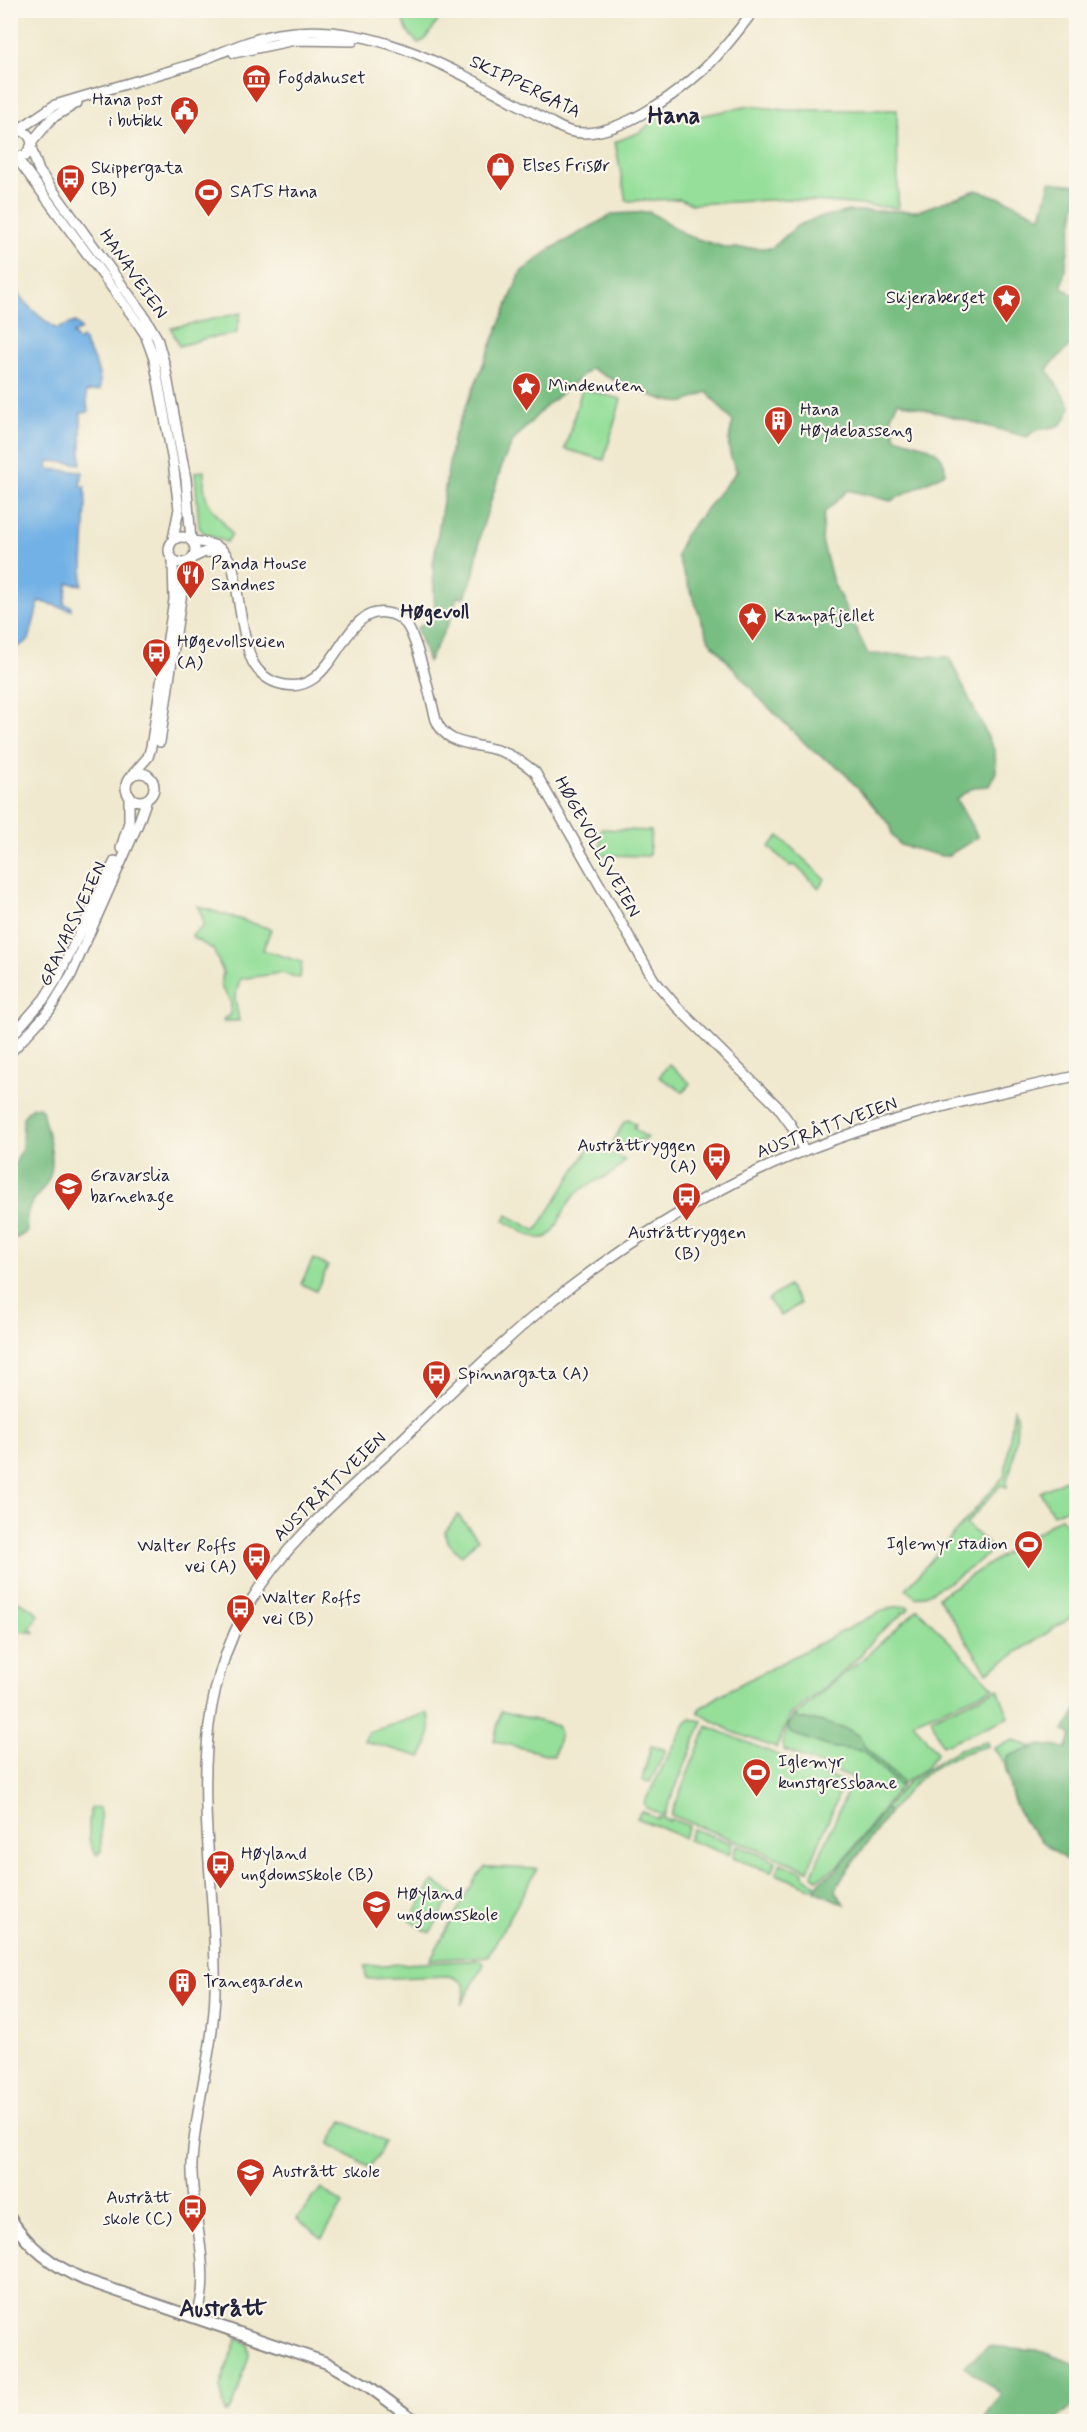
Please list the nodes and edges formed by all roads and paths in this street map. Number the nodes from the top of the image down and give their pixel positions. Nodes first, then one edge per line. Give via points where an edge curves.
1 (754, 10) edge
2 (98, 94) junction
3 (13, 132) edge
4 (32, 145) junction
5 (13, 156) edge
6 (173, 539) junction
7 (192, 540) junction
8 (224, 553) junction
9 (191, 559) junction
10 (172, 560) junction
11 (160, 742) dead end
12 (133, 774) dead end
13 (129, 795) junction
14 (147, 799) junction
15 (10, 1038) edge
16 (10, 1053) edge
17 (1077, 1076) edge
18 (804, 1151) junction
19 (10, 2218) edge
20 (196, 2318) junction
21 (417, 2421) edge

1 - 2 main road, SKIPPERGATA via 716,57 679,88 629,120 583,133 552,123 440,63 385,44 345,40 295,40 266,45
2 - 3 main road, SKIPPERGATA via 55,105
2 - 4 main road, SKIPPERGATA via 62,111 43,126
3 - 4 main road via 26,132
4 - 5 main road, SKIPPERGATA via 25,156
4 - 7 main road, HANAVEIEN via 39,171 157,338 186,479
5 - 6 main road, HANAVEIEN via 148,342 178,497
6 - 7 main road via 181,536
6 - 10 main road via 168,550
7 - 8 main road via 218,545
7 - 9 main road via 195,551
8 - 9 main road via 205,552
8 - 18 main road, HØGEVOLLSVEIEN via 233,568 251,657 262,674 273,681 291,685 309,682 368,615 388,613 403,621 442,731 453,740 506,754 534,772 654,981 778,1107
9 - 10 main road via 184,563
9 - 11 main road via 183,585
10 - 12 main road via 174,600 151,747 148,757
13 - 14 main road via 139,801
13 - 14 main road via 129,778 141,772 154,782
13 - 15 main road, GRAVARSVEIEN via 129,822 116,859 58,977
14 - 16 main road, GRAVARSVEIEN via 71,975 49,1011
17 - 18 main road, AUSTRÅTTVEIEN via 935,1108
18 - 20 main road, AUSTRÅTTVEIEN via 741,1179 677,1215 537,1314 300,1537 277,1562 248,1605 217,1683 206,1752 215,1990 213,2031 192,2166 203,2293
19 - 20 main road via 42,2257 61,2269
20 - 21 main road via 327,2363

